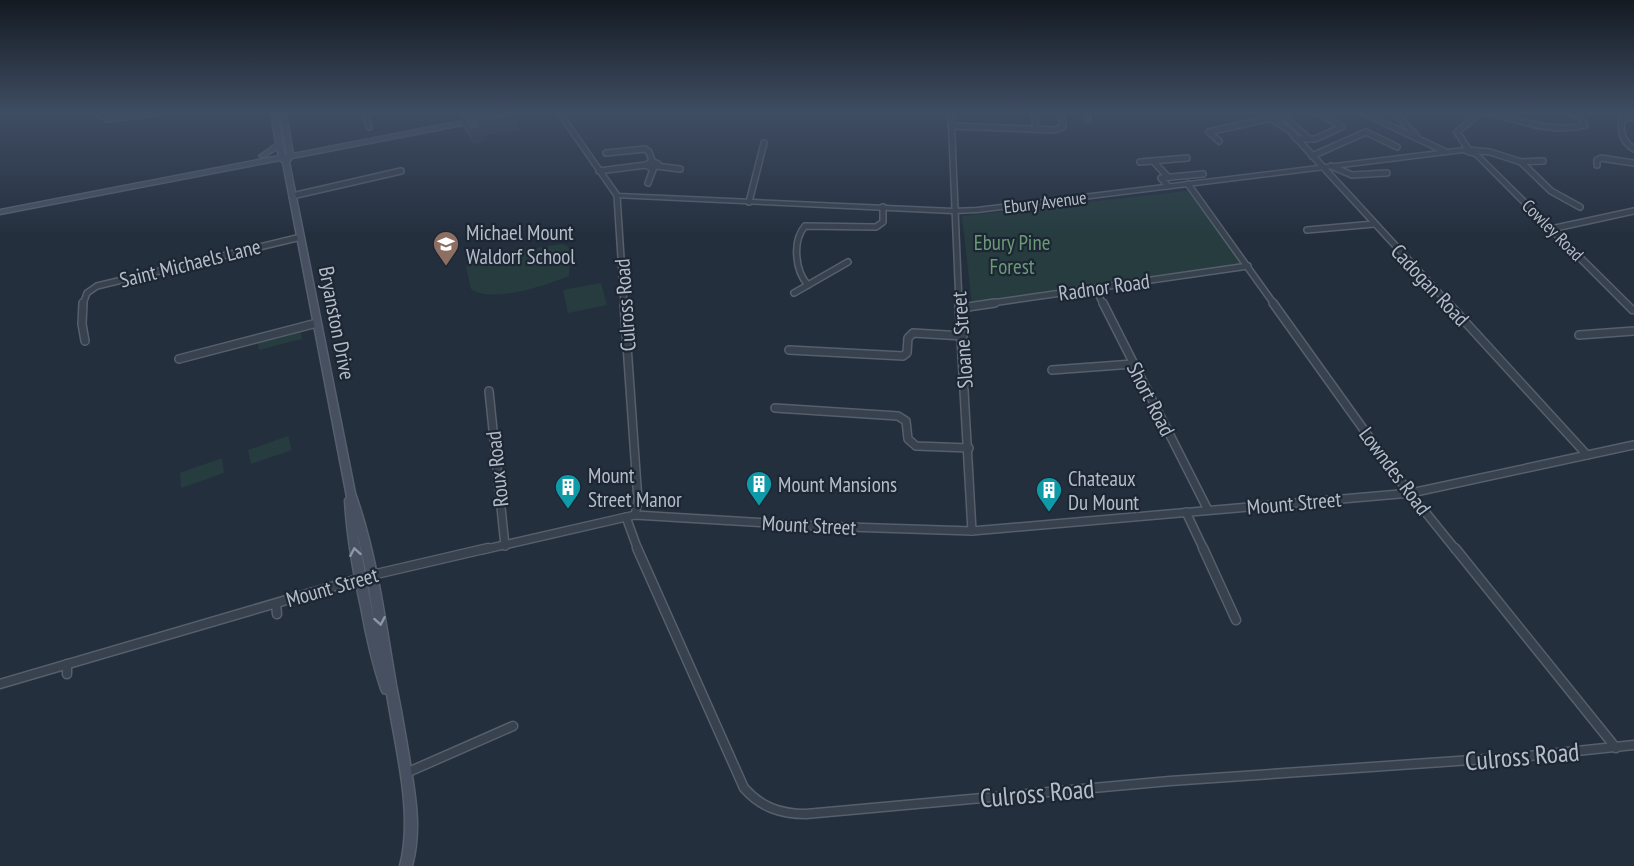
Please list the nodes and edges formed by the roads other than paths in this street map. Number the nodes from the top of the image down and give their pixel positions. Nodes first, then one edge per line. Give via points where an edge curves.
1 (266, 153) edge
2 (284, 153) edge
3 (286, 153) edge
4 (305, 153) edge
5 (307, 153) edge
6 (308, 153) edge
7 (587, 153) edge
8 (650, 153) edge
9 (761, 153) edge
10 (952, 153) edge
11 (1310, 153) edge
12 (1318, 153) edge
13 (1425, 153) edge
14 (1474, 153) edge
15 (1495, 153) edge
16 (262, 156) junction
17 (1312, 156) junction
18 (286, 158) junction
19 (1187, 158) dead end
20 (1543, 161) dead end
21 (1140, 162) dead end
22 (1154, 162) junction
23 (1521, 162) junction
24 (654, 165) junction
25 (1331, 165) junction
26 (1597, 165) dead end
27 (1632, 165) edge
28 (1322, 167) junction
29 (680, 169) dead end
30 (401, 171) dead end
31 (599, 171) junction
32 (1387, 172) dead end
33 (1203, 174) dead end
34 (1168, 177) junction
35 (648, 183) dead end
36 (1188, 183) junction
37 (1168, 186) junction
38 (292, 196) junction
39 (617, 196) junction
40 (749, 202) junction
41 (0, 206) edge
42 (883, 207) junction
43 (1580, 207) dead end
44 (953, 211) junction
45 (1634, 211) edge
46 (0, 212) edge
47 (1374, 224) junction
48 (1551, 228) junction
49 (1306, 230) dead end
50 (300, 237) junction
51 (848, 262) dead end
52 (1248, 266) junction
53 (808, 285) junction
54 (1095, 288) junction
55 (794, 293) dead end
56 (961, 308) junction
57 (1634, 311) edge
58 (317, 323) junction
59 (1634, 331) edge
60 (1579, 335) dead end
61 (963, 336) junction
62 (85, 341) dead end
63 (789, 350) dead end
64 (179, 359) dead end
65 (1133, 364) junction
66 (1052, 370) dead end
67 (489, 391) dead end
68 (775, 408) dead end
69 (1634, 445) edge
70 (969, 448) junction
71 (1587, 455) junction
72 (350, 493) junction
73 (1410, 493) junction
74 (1208, 510) junction
75 (1186, 512) junction
76 (631, 516) junction
77 (972, 531) junction
78 (505, 546) junction
79 (372, 575) junction
80 (360, 579) junction
81 (276, 604) junction
82 (277, 614) dead end
83 (1236, 620) dead end
84 (0, 684) edge
85 (391, 697) junction
86 (513, 726) dead end
87 (1634, 745) edge
88 (1616, 748) junction
89 (406, 773) junction
90 (406, 866) edge

1 - 16 main road
2 - 18 main road, Bryanston Drive
3 - 18 main road, Bryanston Drive
4 - 18 main road
5 - 18 main road
6 - 18 main road
7 - 31 street
8 - 24 street
9 - 40 street
10 - 44 street, Sloane Street
11 - 17 street, Cadogan Road
12 - 17 street
13 - 25 street, Ebury Avenue
14 - 48 street, Cowley Road
15 - 23 street
16 - 18 main road
16 - 41 main road
17 - 28 street, Cadogan Road
18 - 38 main road, Bryanston Drive
18 - 46 main road
19 - 22 street
20 - 23 street
21 - 22 street
22 - 34 street
23 - 43 street via 1551,191
24 - 29 street
24 - 31 street
24 - 35 street
25 - 28 street, Ebury Avenue
25 - 32 street via 1352,175
26 - 27 street via 1601,158
28 - 36 street, Ebury Avenue
28 - 47 street, Cadogan Road
30 - 38 street
31 - 39 street
33 - 34 street
34 - 37 street via 1161,179
36 - 37 street, Ebury Avenue
36 - 52 street, Lowndes Road
37 - 44 street, Ebury Avenue
38 - 50 main road, Bryanston Drive
39 - 40 street, Ebury Avenue
39 - 76 street, Culross Road via 638,501
40 - 42 street, Ebury Avenue
42 - 44 street, Ebury Avenue
42 - 53 street via 883,222 874,227 803,228 796,264
44 - 56 street, Sloane Street
45 - 48 street
47 - 49 street
47 - 71 street, Cadogan Road
48 - 57 street, Cowley Road
50 - 58 main road, Bryanston Drive
50 - 62 street, Saint Michaels Lane via 91,289 85,297
51 - 53 street
52 - 54 street, Radnor Road
52 - 73 street, Lowndes Road
53 - 55 street
54 - 56 street, Radnor Road
54 - 65 street, Short Road
56 - 61 street, Sloane Street
58 - 64 street
58 - 72 main road, Bryanston Drive
59 - 60 street
61 - 63 street via 913,333 903,356
61 - 70 street, Sloane Street
65 - 66 street
65 - 74 street, Short Road
67 - 78 street, Roux Road
68 - 70 street via 898,416 906,421 908,439 916,446
69 - 71 street, Mount Street
70 - 77 street, Sloane Street
71 - 73 street, Mount Street
72 - 79 main road, Bryanston Drive
80 -> 72 main road, Bryanston Drive
73 - 74 street, Mount Street
73 - 88 street, Lowndes Road
74 - 75 street, Mount Street
75 - 77 street, Mount Street
75 - 83 street
76 - 77 street, Mount Street
76 - 78 street, Mount Street
76 - 88 street, Culross Road via 631,535 744,788 763,806 780,813 806,814 1170,781
78 - 79 street, Mount Street
79 - 80 street, Mount Street
79 -> 85 main road, Bryanston Drive
80 - 81 street, Mount Street
80 - 85 main road, Bryanston Drive via 380,671
81 - 82 street
81 - 84 street, Mount Street via 67,669
85 - 89 main road, Bryanston Drive
86 - 89 street
87 - 88 street, Culross Road
89 - 90 main road, Bryanston Drive via 413,828

